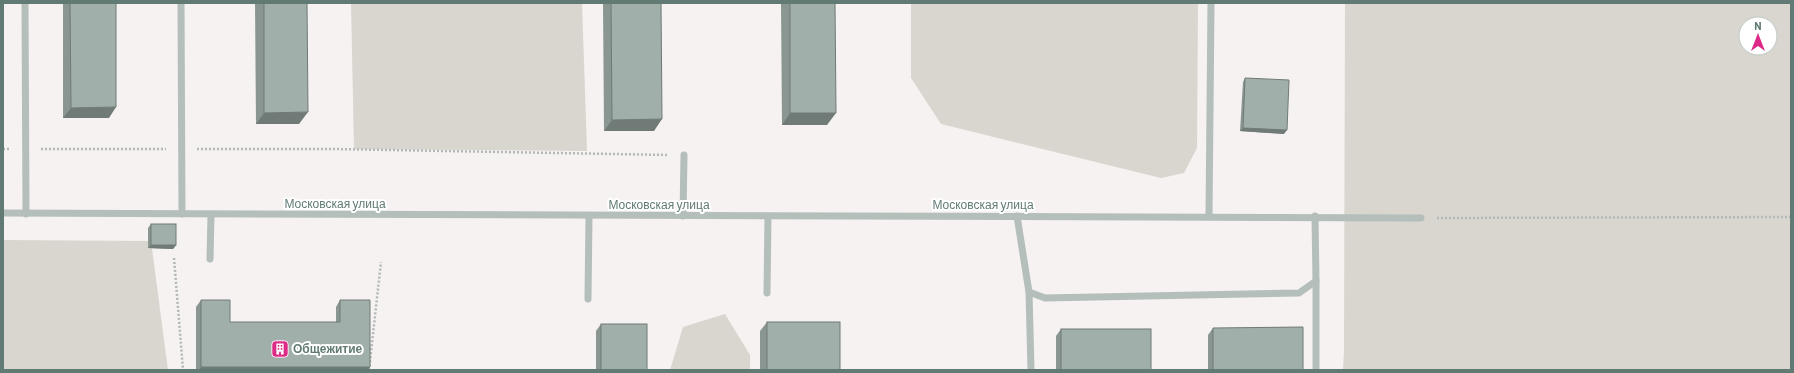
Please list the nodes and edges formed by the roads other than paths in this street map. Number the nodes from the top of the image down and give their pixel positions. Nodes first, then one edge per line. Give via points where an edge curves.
1 (25, 3) edge
2 (181, 3) edge
3 (1211, 3) edge
4 (684, 155) road end
5 (3, 213) edge
6 (26, 214) junction
7 (182, 214) junction
8 (211, 215) junction
9 (589, 216) junction
10 (683, 216) junction
11 (768, 216) junction
12 (1017, 216) junction
13 (1209, 216) junction
14 (1315, 216) junction
15 (1421, 218) road end
16 (210, 259) dead end
17 (1316, 281) junction
18 (1029, 292) junction
19 (767, 293) dead end
20 (588, 299) dead end
21 (1031, 370) edge
22 (1316, 370) edge

1 - 6 street
2 - 7 street
3 - 13 street
4 - 10 street
5 - 6 street, Московская улица
6 - 7 street, Московская улица
7 - 8 street, Московская улица
8 - 9 street, Московская улица
8 - 16 street
9 - 10 street, Московская улица
9 - 20 street
10 - 11 street, Московская улица
11 - 12 street, Московская улица
11 - 19 street
12 - 13 street, Московская улица
12 - 18 street
13 - 14 street, Московская улица
14 - 15 street, Московская улица
14 - 17 street
17 - 18 street via 1299,293 1045,298
17 - 22 street
18 - 21 street

